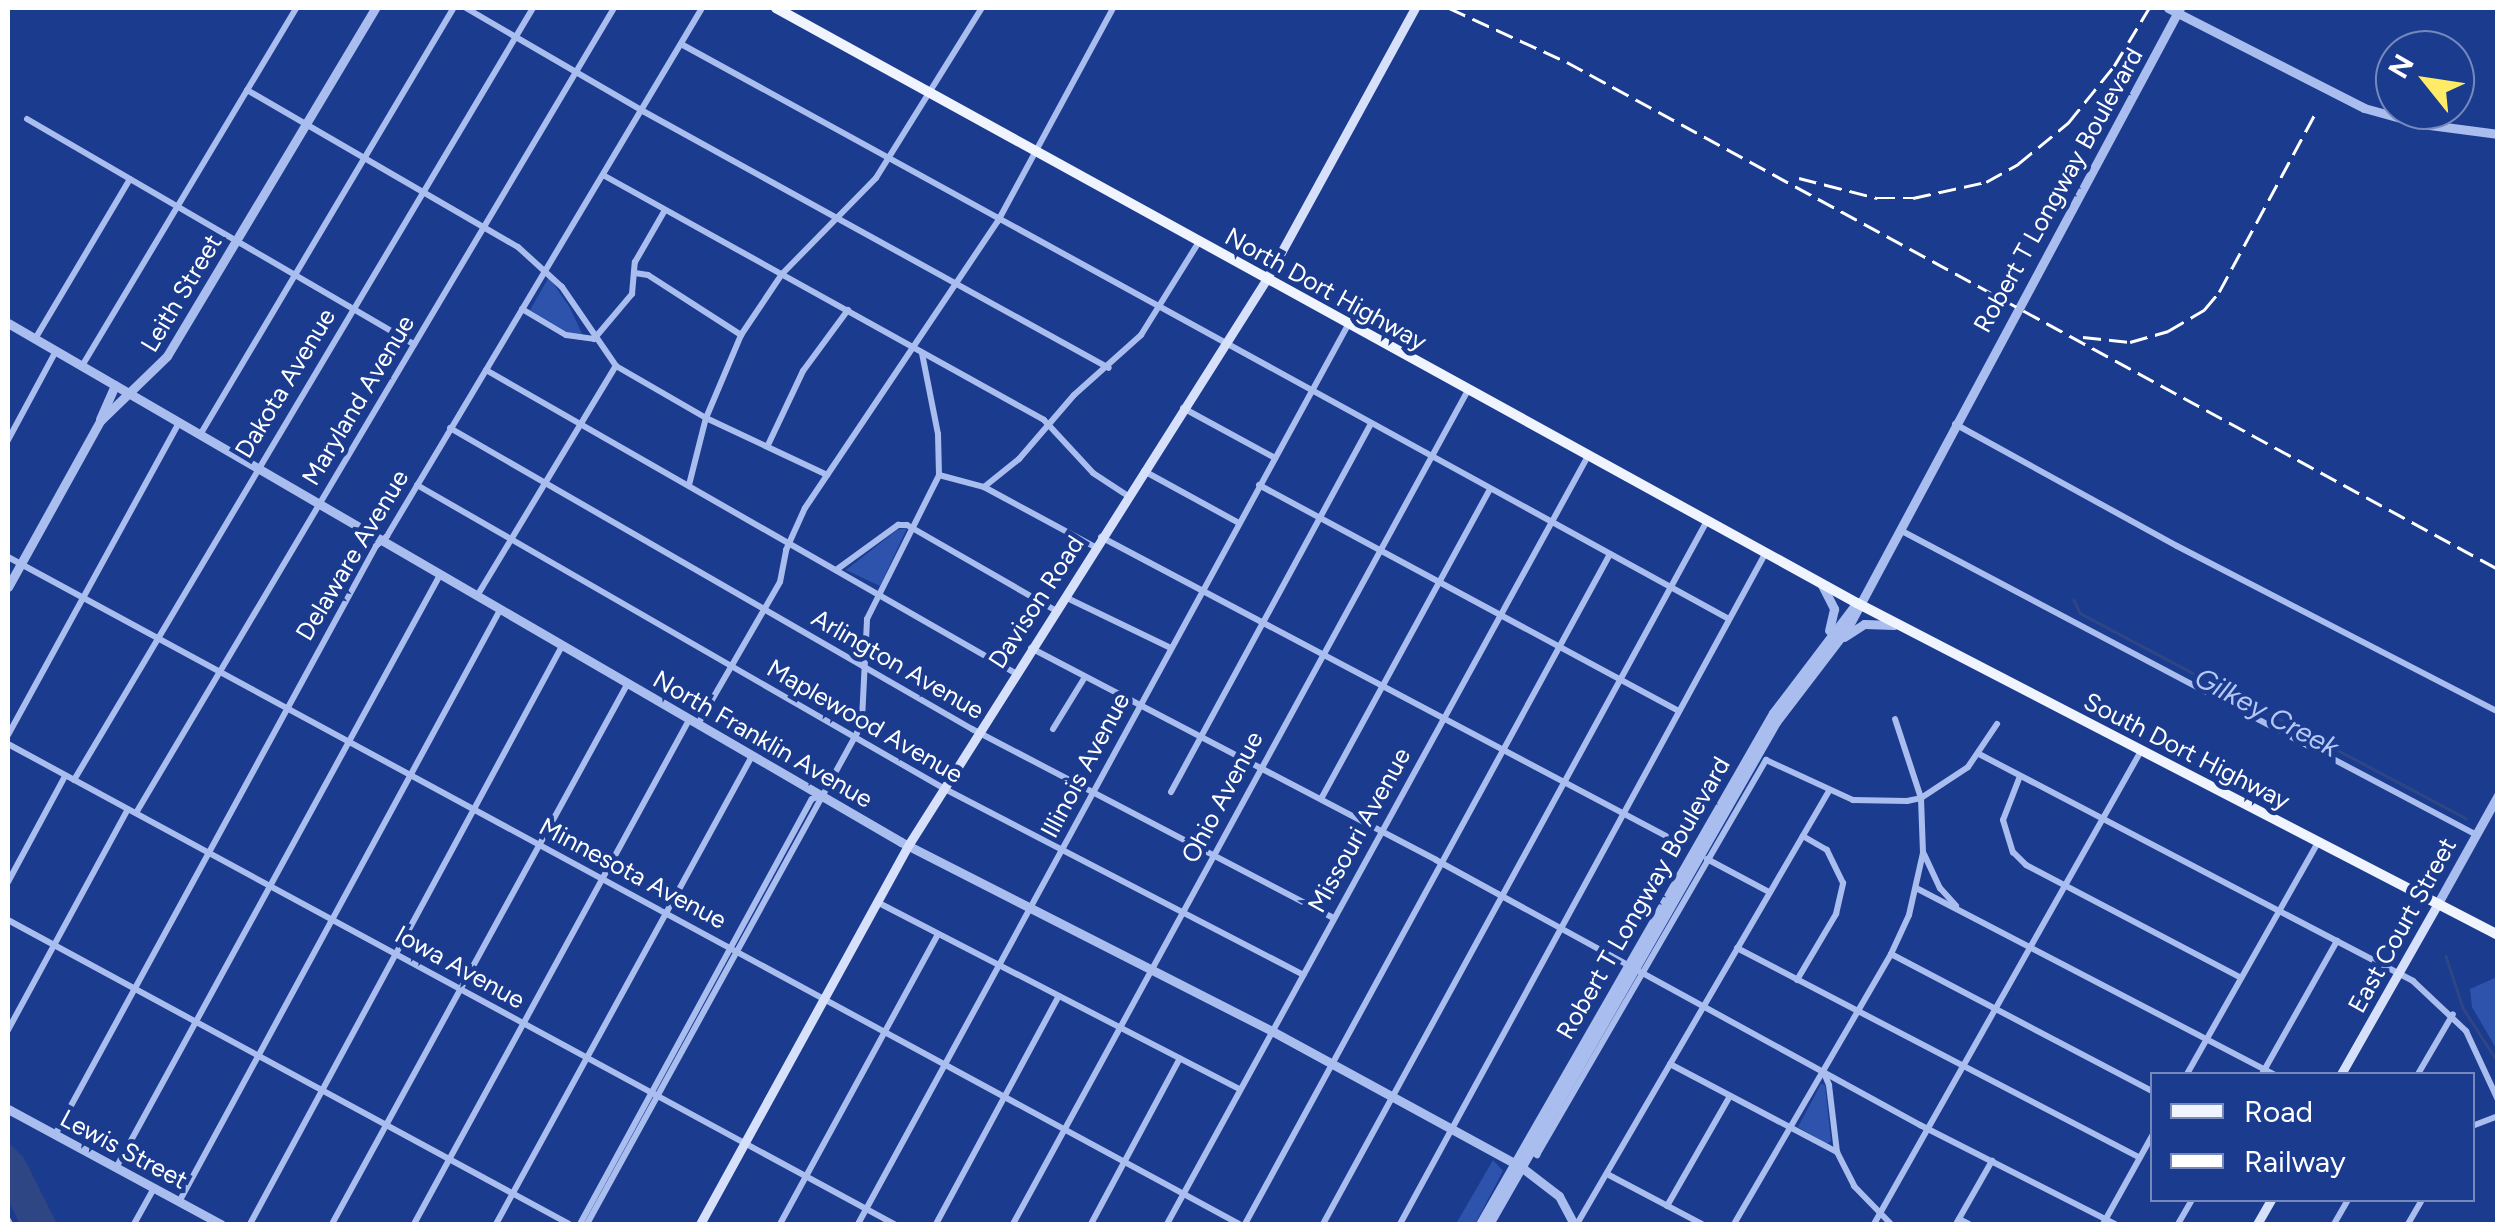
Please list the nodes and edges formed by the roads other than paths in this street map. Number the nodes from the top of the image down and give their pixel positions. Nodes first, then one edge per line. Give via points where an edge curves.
1 (296, 8) edge
2 (375, 8) edge
3 (454, 8) edge
4 (466, 8) edge
5 (532, 8) edge
6 (614, 8) edge
7 (702, 8) edge
8 (776, 8) edge
9 (982, 8) edge
10 (1114, 8) edge
11 (1415, 8) edge
12 (2175, 9) edge
13 (516, 37) junction
14 (681, 44) junction
15 (576, 72) junction
16 (247, 90) junction
17 (932, 95) junction
18 (641, 110) junction
19 (26, 118) dead end
20 (306, 124) junction
21 (2498, 134) edge
22 (1035, 150) junction
23 (364, 158) junction
24 (889, 160) junction
25 (602, 174) junction
26 (130, 180) junction
27 (423, 192) junction
28 (177, 207) junction
29 (665, 210) junction
30 (837, 219) junction
31 (998, 221) junction
32 (484, 228) junction
33 (236, 241) junction
34 (1199, 242) junction
35 (546, 268) junction
36 (634, 273) junction
37 (782, 274) junction
38 (294, 275) junction
39 (1266, 280) junction
40 (958, 284) junction
41 (1156, 308) junction
42 (353, 309) junction
43 (522, 310) junction
44 (848, 310) junction
45 (8, 323) edge
46 (1348, 326) junction
47 (741, 335) junction
48 (594, 338) junction
49 (34, 339) junction
50 (414, 344) junction
51 (912, 346) junction
52 (1224, 346) junction
53 (56, 351) junction
54 (922, 353) junction
55 (82, 366) junction
56 (616, 366) junction
57 (1109, 368) junction
58 (486, 370) junction
59 (114, 385) junction
60 (1468, 390) junction
61 (1310, 393) junction
62 (130, 394) junction
63 (1183, 408) junction
64 (706, 418) junction
65 (100, 421) junction
66 (179, 423) junction
67 (1048, 424) junction
68 (1954, 424) junction
69 (1370, 425) junction
70 (580, 426) junction
71 (450, 428) junction
72 (200, 435) junction
73 (8, 440) edge
74 (768, 445) junction
75 (1588, 456) junction
76 (1430, 457) junction
77 (1275, 458) junction
78 (257, 468) junction
79 (1143, 471) junction
80 (828, 475) junction
81 (939, 475) junction
82 (545, 484) junction
83 (417, 485) junction
84 (689, 485) junction
85 (1259, 486) junction
86 (984, 487) junction
87 (1490, 490) junction
88 (1128, 496) junction
89 (320, 504) junction
90 (1320, 518) junction
91 (1707, 521) junction
92 (1550, 522) junction
93 (1239, 523) junction
94 (913, 528) junction
95 (1898, 530) junction
96 (382, 540) junction
97 (510, 540) junction
98 (1098, 542) junction
99 (789, 543) junction
100 (1379, 550) junction
101 (1766, 551) junction
102 (1610, 554) junction
103 (8, 557) edge
104 (20, 564) junction
105 (836, 570) junction
106 (440, 575) junction
107 (1816, 580) junction
108 (1439, 583) junction
109 (8, 587) edge
110 (1670, 587) junction
111 (1203, 590) junction
112 (878, 594) junction
113 (476, 596) junction
114 (1064, 596) junction
115 (82, 598) junction
116 (1857, 603) junction
117 (500, 610) junction
118 (1055, 610) junction
119 (764, 611) junction
120 (1499, 615) junction
121 (1729, 619) junction
122 (1263, 622) junction
123 (1900, 626) junction
124 (157, 638) junction
125 (1838, 642) junction
126 (562, 646) junction
127 (1031, 648) junction
128 (1172, 648) junction
129 (1559, 648) junction
130 (1818, 652) junction
131 (1323, 653) junction
132 (731, 667) junction
133 (864, 668) junction
134 (220, 671) junction
135 (1015, 673) junction
136 (1085, 677) junction
137 (1619, 680) junction
138 (628, 683) junction
139 (1384, 684) junction
140 (1140, 705) junction
141 (287, 708) junction
142 (1679, 712) junction
143 (2498, 712) edge
144 (1444, 716) junction
145 (1895, 719) dead end
146 (694, 722) junction
147 (1997, 724) dead end
148 (1770, 727) junction
149 (1053, 730) dead end
150 (978, 732) junction
151 (8, 735) edge
152 (1201, 736) junction
153 (854, 738) junction
154 (348, 741) junction
155 (8, 744) edge
156 (1504, 748) junction
157 (2142, 750) junction
158 (1979, 754) junction
159 (752, 756) junction
160 (1261, 768) junction
161 (410, 775) junction
162 (2020, 776) junction
163 (69, 778) junction
164 (1564, 781) junction
165 (942, 788) junction
166 (1092, 792) junction
167 (1171, 792) dead end
168 (1828, 792) junction
169 (2498, 795) edge
170 (822, 796) junction
171 (1921, 798) junction
172 (1321, 799) junction
173 (474, 809) junction
174 (132, 811) junction
175 (1624, 813) junction
176 (2102, 819) junction
177 (1381, 831) junction
178 (2475, 834) junction
179 (1666, 836) dead end
180 (1803, 836) junction
181 (2318, 842) junction
182 (538, 844) junction
183 (909, 844) junction
184 (1062, 849) junction
185 (206, 852) junction
186 (1923, 853) junction
187 (1214, 854) junction
188 (1707, 858) junction
189 (1442, 863) junction
190 (602, 878) junction
191 (8, 882) edge
192 (268, 886) junction
193 (2064, 886) junction
194 (1916, 888) junction
195 (1769, 892) junction
196 (1502, 896) junction
197 (877, 902) junction
198 (2438, 903) junction
199 (1030, 906) junction
200 (1960, 910) junction
201 (2279, 911) junction
202 (1183, 912) junction
203 (666, 914) junction
204 (1334, 918) junction
205 (8, 920) edge
206 (331, 920) junction
207 (1562, 928) junction
208 (938, 934) junction
209 (2498, 935) edge
210 (2338, 941) junction
211 (54, 945) junction
212 (730, 948) junction
213 (1737, 948) junction
214 (2030, 948) junction
215 (739, 952) junction
216 (395, 954) junction
217 (1892, 954) junction
218 (998, 965) junction
219 (1635, 968) junction
220 (1152, 969) junction
221 (2398, 973) junction
222 (1303, 975) junction
223 (2241, 978) junction
224 (1797, 980) junction
225 (133, 988) junction
226 (458, 988) junction
227 (1059, 996) junction
228 (824, 999) junction
229 (1704, 1006) junction
230 (1995, 1009) junction
231 (1858, 1012) junction
232 (2453, 1014) junction
233 (194, 1022) junction
234 (522, 1023) junction
235 (1120, 1027) junction
236 (8, 1030) edge
237 (884, 1032) junction
238 (1272, 1032) junction
239 (2207, 1039) junction
240 (256, 1055) junction
241 (587, 1058) junction
242 (1180, 1058) junction
243 (944, 1064) junction
244 (1332, 1064) junction
245 (1670, 1064) junction
246 (1963, 1066) junction
247 (1823, 1072) junction
248 (2188, 1072) edge
249 (2264, 1072) edge
250 (2343, 1072) edge
251 (2419, 1072) edge
252 (2150, 1089) edge
253 (320, 1090) junction
254 (1240, 1090) junction
255 (651, 1093) junction
256 (1730, 1096) junction
257 (659, 1097) junction
258 (1393, 1097) junction
259 (1004, 1098) junction
260 (2498, 1100) edge
261 (8, 1109) edge
262 (384, 1124) junction
263 (1790, 1128) junction
264 (1928, 1128) junction
265 (1451, 1129) junction
266 (1064, 1130) junction
267 (55, 1135) junction
268 (2150, 1140) edge
269 (744, 1144) junction
270 (1836, 1152) junction
271 (2140, 1158) junction
272 (448, 1160) junction
273 (1992, 1161) junction
274 (1124, 1162) junction
275 (618, 1164) junction
276 (1516, 1165) junction
277 (116, 1168) junction
278 (1607, 1174) junction
279 (806, 1177) junction
280 (154, 1188) junction
281 (512, 1194) junction
282 (1184, 1194) junction
283 (178, 1202) junction
284 (2191, 1202) edge
285 (2270, 1202) edge
286 (2347, 1202) edge
287 (2421, 1202) edge
288 (1667, 1206) junction
289 (866, 1210) junction
290 (1880, 1214) junction
291 (1958, 1222) edge
292 (2104, 1222) edge
293 (134, 1224) edge
294 (222, 1224) edge
295 (250, 1224) edge
296 (332, 1224) edge
297 (414, 1224) edge
298 (496, 1224) edge
299 (570, 1224) edge
300 (583, 1224) edge
301 (700, 1224) edge
302 (780, 1224) edge
303 (858, 1224) edge
304 (894, 1224) edge
305 (936, 1224) edge
306 (1013, 1224) edge
307 (1091, 1224) edge
308 (1167, 1224) edge
309 (1242, 1224) edge
310 (1323, 1224) edge
311 (1400, 1224) edge
312 (1480, 1224) edge
313 (1489, 1224) edge
314 (1575, 1224) edge
315 (1702, 1224) edge
316 (1734, 1224) edge
317 (1874, 1224) edge
318 (1891, 1224) edge
319 (1970, 1224) edge
320 (2115, 1224) edge
321 (2178, 1224) edge
322 (2257, 1224) edge
323 (2334, 1224) edge
324 (2408, 1224) edge

1 - 16 street
2 - 20 street, Leith Street
3 - 23 street
4 - 13 street
5 - 13 street, Dakota Avenue
6 - 15 street, Maryland Avenue
7 - 14 street, Delaware Avenue
8 - 17 main road, North Dort Highway
9 - 17 street
10 - 22 street
11 - 39 main road, Davison Road
12 - 21 street via 2364,108
12 - 68 street, Robert T Longway Boulevard
13 - 15 street
13 - 27 street, Dakota Avenue
14 - 18 street, Delaware Avenue
14 - 24 street
15 - 18 street
15 - 32 street, Maryland Avenue
16 - 20 street
16 - 28 street
17 - 22 main road, North Dort Highway
17 - 24 street
18 - 25 street, Delaware Avenue
18 - 30 street
19 - 26 street
20 - 23 street
20 - 33 street, Leith Street
22 - 31 street
22 - 34 main road, North Dort Highway
23 - 27 street
23 - 38 street
24 - 30 street
24 - 31 street
25 - 29 street
25 - 35 street, Delaware Avenue
26 - 28 street
26 - 49 street
27 - 32 street
27 - 42 street, Dakota Avenue
28 - 33 street
28 - 55 street
29 - 36 street
29 - 37 street
30 - 37 street
30 - 40 street
31 - 40 street
31 - 41 street
32 - 35 street
32 - 50 street, Maryland Avenue
33 - 38 street
33 - 62 street, Leith Street via 168,356
34 - 39 main road, North Dort Highway
34 - 41 street
35 - 43 street, Delaware Avenue
35 - 48 street
36 - 47 street via 648,275
36 - 48 street via 632,294
37 - 44 street
37 - 47 street
38 - 42 street
38 - 72 street
39 - 46 main road, North Dort Highway
39 - 52 main road, Davison Road
40 - 51 street
40 - 57 street
41 - 52 street
41 - 57 street
42 - 50 street
42 - 78 street, Dakota Avenue
43 - 48 street via 566,335
43 - 58 street, Delaware Avenue
44 - 51 street
44 - 74 street via 803,371
45 - 49 street, North Franklin Avenue
46 - 60 main road, North Dort Highway
46 - 61 street, Illinois Avenue
47 - 64 street
48 - 56 street
49 - 53 street, North Franklin Avenue
50 - 89 street, Maryland Avenue
51 - 54 street
51 - 80 street
52 - 61 street
52 - 63 main road, Davison Road
53 - 55 street, North Franklin Avenue
53 - 73 street
54 - 67 street
54 - 81 street
55 - 59 street, North Franklin Avenue
56 - 64 street
56 - 70 street
57 - 67 street
58 - 70 street
58 - 71 street, Delaware Avenue
59 - 62 street, North Franklin Avenue
59 - 65 street
60 - 75 main road, North Dort Highway
60 - 76 street, Ohio Avenue
61 - 69 street
61 - 77 street, Illinois Avenue
62 - 65 street, Leith Street
62 - 66 street, North Franklin Avenue
63 - 77 street
63 - 79 main road, Davison Road
64 - 74 street
64 - 84 street
65 - 104 street, Leith Street
66 - 72 street, North Franklin Avenue
66 - 115 street
67 - 86 street
67 - 88 street via 1094,473
68 - 95 street, Robert T Longway Boulevard
68 - 143 street
69 - 76 street
69 - 90 street
70 - 82 street
70 - 84 street
71 - 82 street, Arlington Avenue
71 - 83 street, Delaware Avenue
72 - 78 street, North Franklin Avenue
74 - 80 street
75 - 91 main road, North Dort Highway
75 - 92 street, Missouri Avenue
76 - 87 street
76 - 100 street, Ohio Avenue
77 - 85 street, Illinois Avenue
78 - 89 street, North Franklin Avenue
78 - 124 street, Dakota Avenue
79 - 88 main road, Davison Road
79 - 93 street
80 - 99 street
81 - 86 street
81 - 94 street
82 - 97 street
82 - 119 street, Arlington Avenue
83 - 96 street, Delaware Avenue
83 - 97 street, Maplewood Avenue
84 - 99 street
85 - 90 street
85 - 93 street, Illinois Avenue
86 - 98 street
87 - 92 street
87 - 108 street
88 - 98 main road, Davison Road
89 - 96 street, North Franklin Avenue
89 - 134 street, Maryland Avenue
90 - 100 street
90 - 122 street
91 - 101 main road, North Dort Highway
91 - 110 street
92 - 102 street
92 - 120 street, Missouri Avenue
93 - 111 street, Illinois Avenue
94 - 105 street via 898,525
94 - 112 street
94 - 118 street
95 - 116 street, Robert T Longway Boulevard
95 - 178 street
96 - 106 street, North Franklin Avenue
96 - 141 street, Delaware Avenue
97 - 113 street
97 - 132 street, Maplewood Avenue
98 - 111 street
98 - 114 main road, Davison Road
99 - 105 street
99 - 119 street via 780,582
100 - 108 street
100 - 131 street, Ohio Avenue
101 - 107 main road, North Dort Highway
101 - 121 street
102 - 110 street
102 - 129 street
103 - 104 street, Minnesota Avenue
104 - 109 street, Leith Street
104 - 115 street, Minnesota Avenue
105 - 112 street
106 - 113 street, North Franklin Avenue
106 - 154 street
107 - 116 main road, North Dort Highway
107 - 130 street via 1834,614
108 - 120 street
108 - 139 street
110 - 121 street
110 - 137 street
111 - 122 street
111 - 128 street, Illinois Avenue
112 - 133 street via 865,626
112 - 135 street
113 - 117 street, North Franklin Avenue
114 - 118 main road, Davison Road
114 - 128 street
115 - 124 street, Minnesota Avenue
115 - 151 street
116 - 123 main road, South Dort Highway
116 - 125 street, Robert T Longway Boulevard
116 - 130 street, Robert T Longway Boulevard
117 - 126 street, North Franklin Avenue
117 - 161 street
118 - 127 main road, Davison Road
119 - 132 street
119 - 133 street, Arlington Avenue
120 - 129 street
120 - 144 street, Missouri Avenue
121 - 142 street
122 - 131 street
122 - 152 street
123 - 125 street via 1864,624
123 - 157 main road, South Dort Highway
124 - 134 street, Minnesota Avenue
124 - 163 street, Dakota Avenue
125 - 148 street, Robert T Longway Boulevard
126 - 138 street, North Franklin Avenue
126 - 173 street
127 - 135 main road, Davison Road
127 - 136 street
128 - 140 street, Illinois Avenue
129 - 137 street
129 - 156 street
130 - 148 street, Robert T Longway Boulevard via 1789,687
131 - 139 street
131 - 160 street, Ohio Avenue
132 - 146 street
132 - 153 street, Maplewood Avenue
133 - 150 street, Arlington Avenue
133 - 153 street via 862,719
134 - 141 street, Minnesota Avenue
134 - 174 street, Maryland Avenue
135 - 150 main road, Davison Road
136 - 140 street
136 - 149 street
137 - 142 street
137 - 164 street
138 - 146 street, North Franklin Avenue
138 - 182 street
139 - 144 street
139 - 172 street
140 - 152 street
140 - 166 street, Illinois Avenue
141 - 154 street, Minnesota Avenue
141 - 185 street, Delaware Avenue
142 - 175 street
144 - 156 street
144 - 177 street, Missouri Avenue
145 - 171 street
146 - 159 street, North Franklin Avenue
146 - 190 street
147 - 158 street
148 - 219 street, Robert T Longway Boulevard
150 - 165 main road, Davison Road
150 - 166 street, Arlington Avenue
152 - 160 street
152 - 167 street
153 - 165 street, Maplewood Avenue
153 - 170 street
154 - 161 street, Minnesota Avenue
154 - 192 street
155 - 163 street, Iowa Avenue
156 - 164 street
156 - 189 street
157 - 176 street
157 - 181 main road, South Dort Highway
158 - 162 street
158 - 171 street
159 - 170 street, North Franklin Avenue
159 - 203 street
160 - 172 street
160 - 187 street, Ohio Avenue
161 - 173 street, Minnesota Avenue
161 - 206 street
162 - 176 street
162 - 193 street via 2006,802 2006,837 2026,865
163 - 174 street, Iowa Avenue
163 - 191 street, Dakota Avenue
164 - 175 street
164 - 196 street
165 - 183 main road, Davison Road
165 - 184 street, Maplewood Avenue
166 - 184 street, Illinois Avenue
166 - 187 street, Arlington Avenue
168 - 171 street via 1876,803
168 - 180 street
168 - 188 street via 1766,760
169 - 178 street, East Court Street
170 - 183 street, North Franklin Avenue
170 - 212 street via 812,799
170 - 215 street
171 - 186 street
172 - 177 street
173 - 182 street, Minnesota Avenue
173 - 216 street
174 - 185 street, Iowa Avenue
174 - 211 street, Maryland Avenue
175 - 179 street
175 - 207 street
176 - 193 street
176 - 201 street
177 - 189 street
177 - 204 street, Missouri Avenue
178 - 198 street, East Court Street
180 - 195 street
180 - 224 street via 1827,850 1844,884 1836,914
181 - 198 main road, South Dort Highway
181 - 201 street
182 - 190 street, Minnesota Avenue
182 - 226 street
183 - 197 main road, Davison Road
183 - 199 street, North Franklin Avenue
184 - 199 street, Illinois Avenue
184 - 202 street, Maplewood Avenue
185 - 192 street, Iowa Avenue
185 - 225 street, Delaware Avenue
186 - 194 street
186 - 200 street
187 - 202 street, Ohio Avenue
187 - 204 street, Arlington Avenue
188 - 195 street
188 - 219 street
189 - 196 street
189 - 244 street
190 - 203 street, Minnesota Avenue
190 - 234 street
192 - 206 street, Iowa Avenue
192 - 233 street
193 - 214 street
193 - 223 street
194 - 200 street
194 - 217 street
195 - 213 street
196 - 207 street
196 - 258 street
197 - 208 street
197 - 228 main road, Davison Road
198 - 209 main road, South Dort Highway
198 - 221 main road, East Court Street
199 - 218 street, Illinois Avenue
199 - 220 street, North Franklin Avenue
200 - 214 street
201 - 210 street
201 - 223 street
202 - 220 street, Ohio Avenue
202 - 222 street, Maplewood Avenue
203 - 212 street, Minnesota Avenue
203 - 241 street
204 - 222 street, Missouri Avenue
205 - 211 street
206 - 216 street, Iowa Avenue
206 - 240 street
207 - 219 street
207 - 265 street
208 - 218 street
208 - 237 street
210 - 221 street
210 - 249 street
211 - 225 street
211 - 236 street, Maryland Avenue
212 - 215 street, Minnesota Avenue
212 - 255 street
213 - 224 street
213 - 229 street
214 - 230 street
214 - 239 street
215 - 228 street, Minnesota Avenue
215 - 257 street
216 - 226 street, Iowa Avenue
216 - 253 street
217 - 230 street
217 - 231 street
218 - 227 street
218 - 243 street, Illinois Avenue
219 - 229 street
219 - 276 street, Robert T Longway Boulevard
219 - 276 street, Robert T Longway Boulevard
220 - 235 street, Ohio Avenue
220 - 238 street, North Franklin Avenue
221 - 232 street
221 - 250 main road, East Court Street
222 - 238 street, Missouri Avenue
223 - 239 street
224 - 231 street
225 - 233 street
225 - 267 street, Delaware Avenue
226 - 234 street, Iowa Avenue
226 - 262 street
227 - 235 street
227 - 259 street
228 - 237 street, Minnesota Avenue
228 - 269 main road, Davison Road
229 - 245 street
229 - 247 street
230 - 246 street
230 - 252 street
231 - 246 street
231 - 247 street
232 - 251 street
232 - 260 street via 2476,1047
233 - 240 street
233 - 277 street
234 - 241 street, Iowa Avenue
234 - 272 street
235 - 242 street
235 - 266 street, Ohio Avenue
237 - 243 street, Minnesota Avenue
237 - 279 street
238 - 244 street, North Franklin Avenue
238 - 254 street, Missouri Avenue
239 - 248 street
239 - 249 street
240 - 253 street
240 - 283 street
241 - 255 street, Iowa Avenue
241 - 281 street
242 - 254 street
242 - 274 street
243 - 259 street, Minnesota Avenue
243 - 289 street, Illinois Avenue
244 - 258 street, North Franklin Avenue
244 - 309 street
245 - 256 street
245 - 278 street
246 - 264 street
246 - 271 street
247 - 263 street
247 - 264 street
247 - 270 street
253 - 262 street
253 - 295 street
254 - 282 street, Missouri Avenue
255 - 257 street, Iowa Avenue
255 - 275 street
256 - 263 street
256 - 288 street
257 - 269 street, Iowa Avenue
257 - 275 street
258 - 265 street, North Franklin Avenue
258 - 310 street
259 - 266 street, Minnesota Avenue
259 - 305 street
261 - 267 street, Lewis Street
262 - 272 street
262 - 296 street
263 - 270 street
263 - 316 street
264 - 273 street
264 - 290 street
265 - 276 street, North Franklin Avenue
265 - 311 street
266 - 274 street, Minnesota Avenue
266 - 306 street, Ohio Avenue
267 - 277 street, Lewis Street
268 - 271 street
269 - 279 street, Iowa Avenue
269 - 301 main road, Davison Road
270 - 290 street
271 - 292 street
272 - 281 street
272 - 297 street
273 - 291 street
273 - 292 street
274 - 282 street, Minnesota Avenue
274 - 307 street
275 - 300 street
276 - 312 street, Robert T Longway Boulevard
276 - 313 street, Robert T Longway Boulevard
276 - 314 street, North Franklin Avenue via 1559,1196
277 - 280 street, Lewis Street
278 - 288 street
278 - 314 street
279 - 289 street, Iowa Avenue
279 - 302 street
280 - 283 street, Lewis Street
280 - 293 street
281 - 298 street
281 - 299 street
282 - 308 street, Missouri Avenue
282 - 309 street, Minnesota Avenue
283 - 294 street, Lewis Street
284 - 321 street
285 - 322 main road
286 - 323 street
287 - 324 street
288 - 315 street
289 - 303 street, Illinois Avenue
289 - 304 street, Iowa Avenue
290 - 317 street
290 - 318 street
291 - 319 street
292 - 320 street

